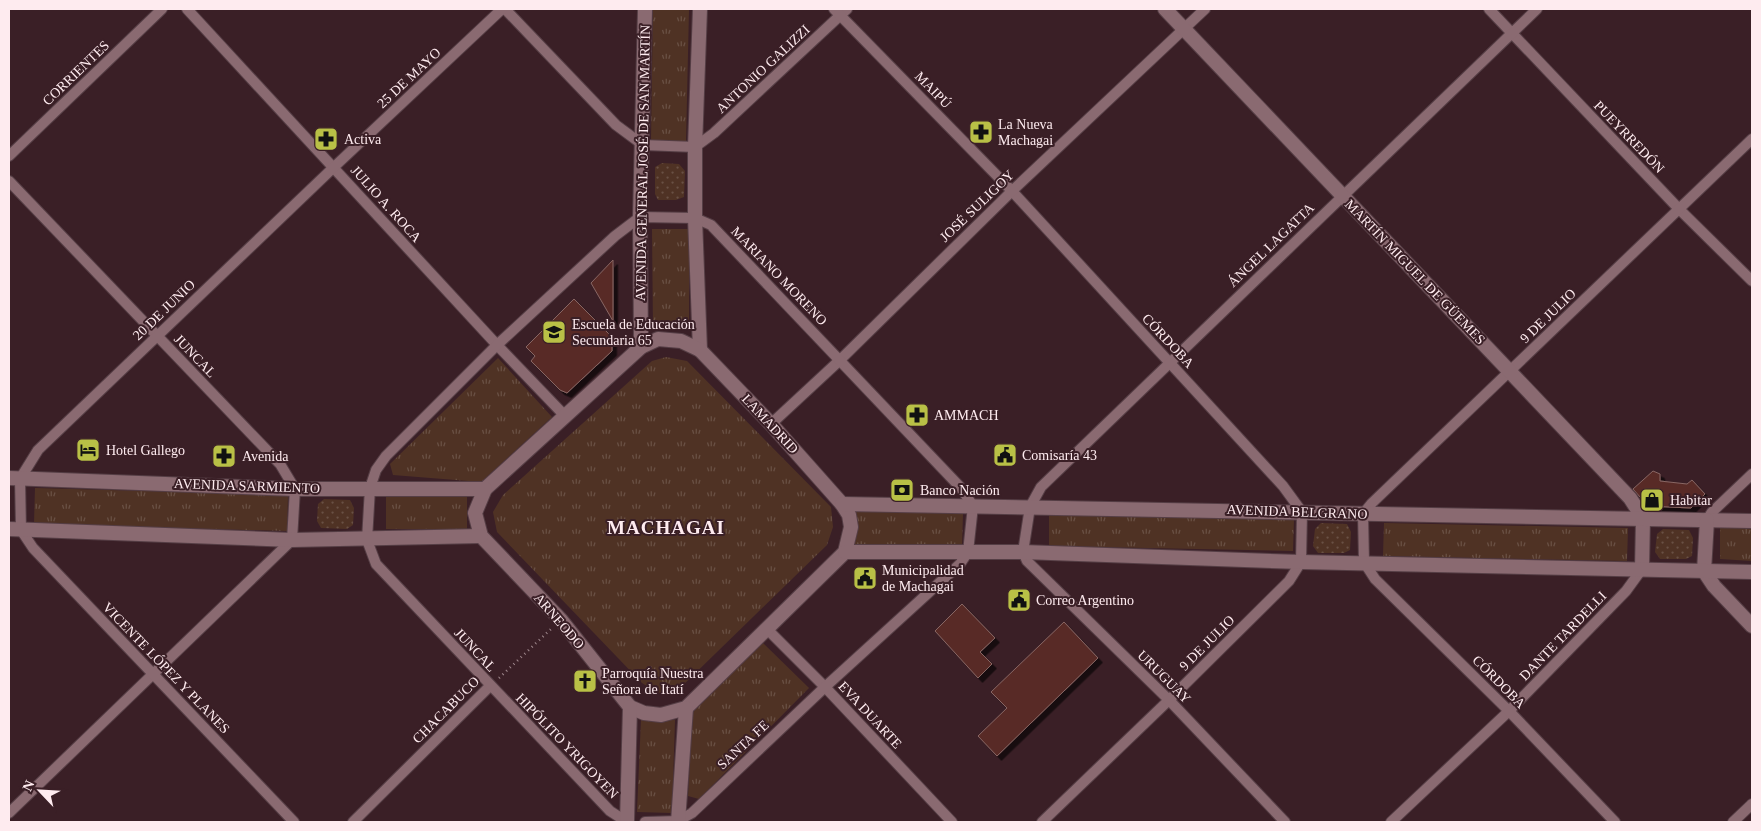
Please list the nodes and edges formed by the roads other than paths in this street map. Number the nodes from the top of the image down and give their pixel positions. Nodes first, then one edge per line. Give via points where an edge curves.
1 (162, 9) edge
2 (187, 9) edge
3 (503, 9) edge
4 (645, 9) edge
5 (700, 9) edge
6 (1165, 9) edge
7 (1205, 9) edge
8 (1489, 9) edge
9 (1537, 9) edge
10 (840, 11) edge
11 (1184, 28) junction
12 (1511, 33) junction
13 (1752, 139) edge
14 (642, 145) junction
15 (695, 146) junction
16 (9, 156) edge
17 (334, 167) junction
18 (9, 181) edge
19 (1012, 191) junction
20 (1342, 195) junction
21 (1679, 209) junction
22 (640, 218) junction
23 (695, 218) junction
24 (1752, 280) edge
25 (156, 336) junction
26 (497, 346) junction
27 (641, 347) junction
28 (700, 350) junction
29 (840, 360) junction
30 (1170, 363) junction
31 (1510, 372) junction
32 (566, 417) junction
33 (771, 424) junction
34 (1752, 474) edge
35 (14, 478) edge
36 (370, 488) junction
37 (295, 489) junction
38 (485, 489) junction
39 (842, 504) junction
40 (973, 506) junction
41 (1030, 506) junction
42 (1302, 512) junction
43 (1363, 514) junction
44 (1643, 518) junction
45 (1707, 520) junction
46 (1752, 521) edge
47 (15, 530) edge
48 (481, 536) junction
49 (292, 540) junction
50 (366, 540) junction
51 (845, 552) junction
52 (968, 552) junction
53 (1023, 552) junction
54 (1301, 562) junction
55 (1364, 562) junction
56 (1642, 568) junction
57 (1704, 571) junction
58 (1752, 572) edge
59 (1752, 626) edge
60 (767, 629) junction
61 (154, 674) junction
62 (490, 686) junction
63 (825, 687) junction
64 (1168, 700) junction
65 (630, 707) junction
66 (686, 708) junction
67 (1509, 711) junction
68 (1752, 804) edge
69 (9, 813) edge
70 (294, 822) edge
71 (353, 822) edge
72 (627, 822) edge
73 (644, 822) edge
74 (678, 822) edge
75 (952, 822) edge
76 (1042, 822) edge
77 (1285, 822) edge
78 (1391, 822) edge
79 (1615, 822) edge
80 (1733, 822) edge

1 - 16 street, CORRIENTES
2 - 17 street, JULIO A. ROCA
3 - 14 street via 616,125
3 - 17 street, 25 DE MAYO
4 - 14 street, AVENIDA GENERAL JOSÉ DE SAN MARTÍN
5 - 15 street
6 - 11 street, MARTÍN MIGUEL DE GÜEMES
7 - 11 street, JOSÉ SULIGOY
8 - 12 street, PUEYRREDÓN
9 - 12 street, ÁNGEL LAGATTA
10 - 15 street, ANTONIO GALIZZI via 714,133
10 - 19 street, MAIPÚ
11 - 19 street, JOSÉ SULIGOY
11 - 20 street, MARTÍN MIGUEL DE GÜEMES
12 - 20 street, ÁNGEL LAGATTA
12 - 21 street, PUEYRREDÓN
13 - 21 street, 9 DE JULIO
14 - 15 street
14 - 22 street, AVENIDA GENERAL JOSÉ DE SAN MARTÍN
15 - 23 street
17 - 25 street, 20 DE JUNIO
17 - 26 street, JULIO A. ROCA
18 - 25 street, JUNCAL
19 - 29 street, JOSÉ SULIGOY
19 - 30 street, CÓRDOBA
20 - 30 street, ÁNGEL LAGATTA
20 - 31 street, MARTÍN MIGUEL DE GÜEMES
21 - 24 street, PUEYRREDÓN
21 - 31 street, 9 DE JULIO
22 - 23 street
22 - 26 street via 615,236
22 - 27 street, AVENIDA GENERAL JOSÉ DE SAN MARTÍN
23 - 28 street
23 - 29 street, MARIANO MORENO via 711,225
25 - 35 street, 20 DE JUNIO via 38,450
25 - 37 street, JUNCAL via 280,464
26 - 32 street, JULIO A. ROCA
26 - 36 street via 386,456 376,470
27 - 28 street, LAMADRID via 658,339 681,341
27 - 32 street
28 - 33 street, LAMADRID
29 - 33 street, JOSÉ SULIGOY
29 - 40 street via 961,488
30 - 41 street, ÁNGEL LAGATTA via 1041,487
30 - 42 street, CÓRDOBA via 1283,486
31 - 43 street, 9 DE JULIO
31 - 44 street, MARTÍN MIGUEL DE GÜEMES via 1630,498
32 - 38 street
33 - 39 street, LAMADRID
34 - 45 street
35 - 37 street, AVENIDA SARMIENTO
35 - 47 street
36 - 37 street, AVENIDA SARMIENTO
36 - 38 street, AVENIDA SARMIENTO
36 - 50 street
37 - 49 street
38 - 48 street via 475,513
39 - 40 street, AVENIDA BELGRANO
39 - 51 street, LAMADRID via 849,515 851,527
40 - 41 street, AVENIDA BELGRANO
40 - 52 street
41 - 42 street, AVENIDA BELGRANO
41 - 53 street
42 - 43 street, AVENIDA BELGRANO
42 - 54 street
43 - 44 street, AVENIDA BELGRANO
43 - 55 street
44 - 45 street, AVENIDA BELGRANO
44 - 56 street
45 - 46 street, AVENIDA BELGRANO
45 - 57 street
47 - 49 street
47 - 61 street, VICENTE LÓPEZ Y PLANES
48 - 50 street
48 - 65 street, ARNEODO via 561,620
49 - 50 street
49 - 61 street
50 - 62 street, JUNCAL via 376,564
51 - 52 street
51 - 60 street
52 - 53 street
52 - 63 street, SANTA FE via 960,564
53 - 54 street
53 - 64 street, URUGUAY via 1027,561
54 - 55 street
54 - 64 street, 9 DE JULIO via 1289,581
55 - 56 street
55 - 67 street, CÓRDOBA via 1375,579
56 - 57 street
56 - 67 street, DANTE TARDELLI via 1626,591
57 - 58 street
57 - 59 street
60 - 63 street, EVA DUARTE
60 - 66 street
61 - 69 street
61 - 70 street, VICENTE LÓPEZ Y PLANES
62 - 71 street, CHACABUCO
62 - 72 street, HIPÓLITO YRIGOYEN via 610,811
63 - 74 street, SANTA FE via 692,813
63 - 75 street, EVA DUARTE
64 - 76 street, 9 DE JULIO
64 - 77 street, URUGUAY
65 - 66 street via 661,715
65 - 72 street
66 - 74 street
67 - 78 street, DANTE TARDELLI
67 - 79 street, CÓRDOBA
68 - 80 street
73 - 74 street

